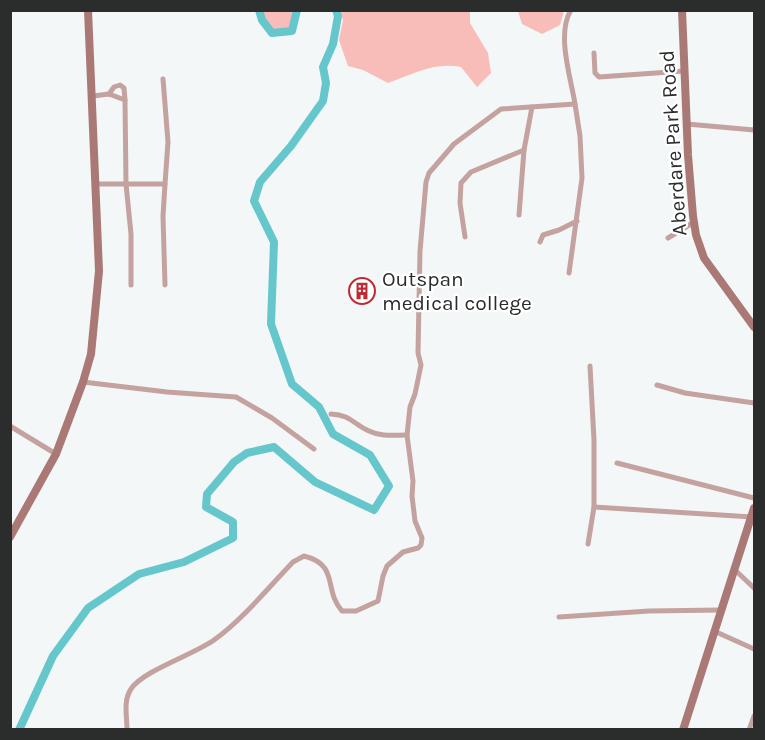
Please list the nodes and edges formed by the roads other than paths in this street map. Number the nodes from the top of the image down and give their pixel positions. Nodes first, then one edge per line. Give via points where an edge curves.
1 (88, 10) edge
2 (571, 10) edge
3 (682, 10) edge
4 (594, 53) dead end
5 (684, 71) junction
6 (164, 79) dead end
7 (109, 94) junction
8 (93, 96) junction
9 (125, 100) junction
10 (575, 104) junction
11 (532, 107) junction
12 (687, 124) junction
13 (754, 130) edge
14 (524, 150) junction
15 (96, 184) junction
16 (126, 184) junction
17 (165, 184) junction
18 (519, 215) dead end
19 (577, 221) junction
20 (694, 222) junction
21 (465, 237) dead end
22 (668, 238) dead end
23 (540, 242) dead end
24 (569, 273) dead end
25 (131, 285) dead end
26 (165, 285) dead end
27 (754, 327) edge
28 (590, 366) dead end
29 (83, 382) junction
30 (657, 385) dead end
31 (754, 403) edge
32 (331, 414) dead end
33 (10, 426) edge
34 (407, 435) junction
35 (314, 449) dead end
36 (56, 454) junction
37 (617, 464) dead end
38 (754, 498) edge
39 (594, 507) junction
40 (754, 508) edge
41 (752, 520) edge
42 (10, 537) edge
43 (588, 544) dead end
44 (735, 570) junction
45 (754, 588) edge
46 (721, 610) junction
47 (559, 617) dead end
48 (714, 631) junction
49 (754, 649) edge
50 (754, 716) edge
51 (128, 729) edge
52 (683, 729) edge
53 (749, 729) edge

1 - 8 street
2 - 10 street via 564,42
3 - 5 street, Aberdare Park Road
4 - 5 street via 595,73 599,77
5 - 12 street, Aberdare Park Road
6 - 17 street via 168,142
7 - 8 street
7 - 9 street
7 - 9 street via 120,85
8 - 15 street
9 - 16 street
10 - 11 street
10 - 19 street via 582,158
11 - 14 street
11 - 34 street via 494,113 454,144 429,173 420,251 421,365
12 - 13 street
12 - 20 street, Aberdare Park Road
14 - 18 street
14 - 21 street via 471,172 460,183
15 - 16 street
15 - 29 street via 98,289 91,354
16 - 17 street
16 - 25 street
17 - 26 street
19 - 23 street via 543,235
19 - 24 street
20 - 22 street
20 - 27 street, Aberdare Park Road via 704,258
28 - 39 street
29 - 35 street via 236,397
29 - 36 street
30 - 31 street
32 - 34 street via 351,418 374,433
33 - 36 street
34 - 51 street via 421,545 403,552 387,566 378,600 356,611 342,611 335,604 332,583 322,563 300,557 229,629 134,685 126,698
36 - 42 street
37 - 38 street
39 - 41 street
39 - 43 street
40 - 41 street
41 - 44 street
44 - 45 street
44 - 46 street
46 - 47 street
46 - 48 street
48 - 49 street
48 - 52 street
50 - 53 street

